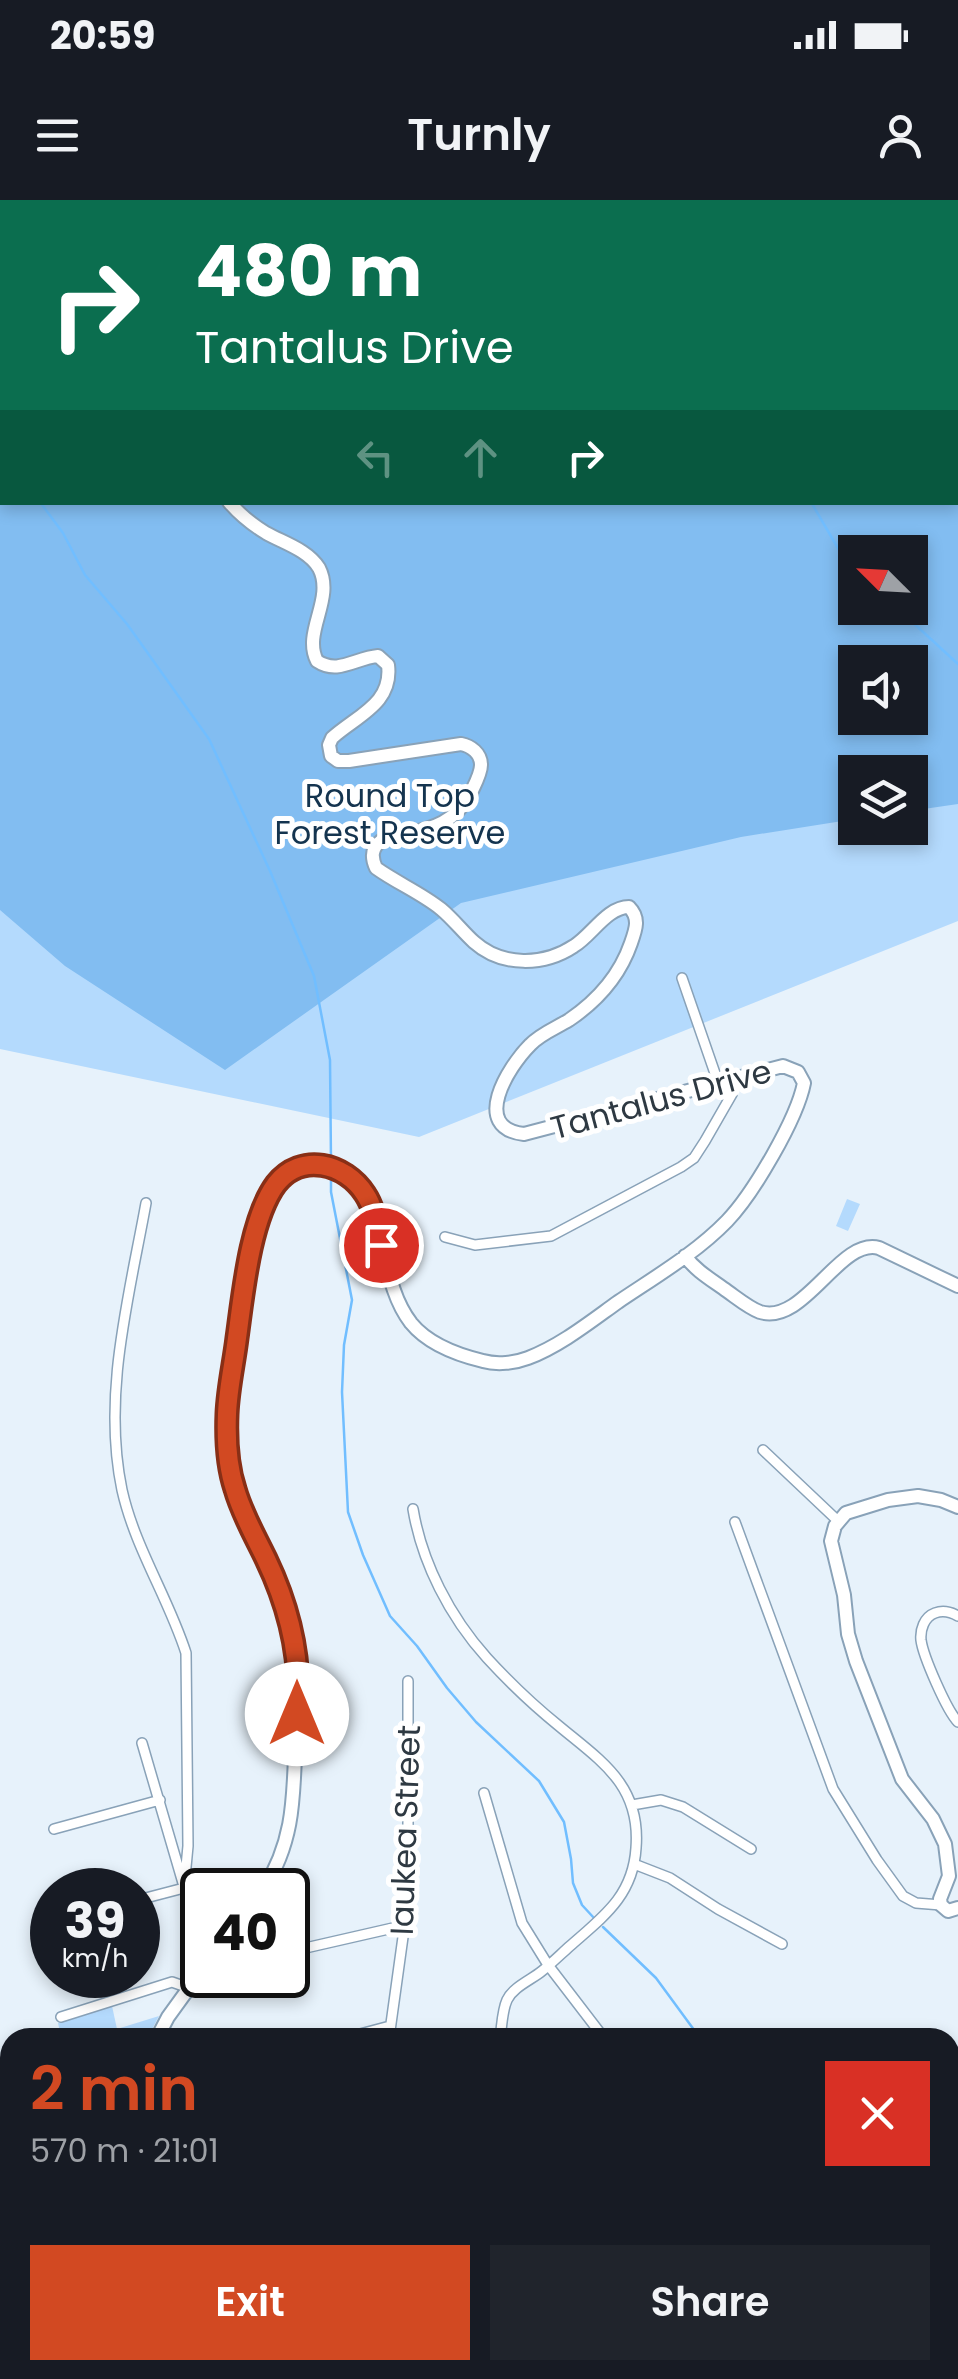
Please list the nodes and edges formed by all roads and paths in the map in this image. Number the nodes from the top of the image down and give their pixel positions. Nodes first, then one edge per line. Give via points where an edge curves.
1 (234, 505) edge
2 (682, 978) dead end
3 (734, 1078) junction
4 (715, 1083) junction
5 (723, 1106) junction
6 (146, 1203) dead end
7 (445, 1237) dead end
8 (685, 1256) junction
9 (958, 1286) edge
10 (763, 1450) dead end
11 (958, 1507) edge
12 (413, 1509) dead end
13 (838, 1521) junction
14 (736, 1522) dead end
15 (958, 1616) edge
16 (408, 1681) dead end
17 (958, 1722) edge
18 (142, 1743) dead end
19 (484, 1793) dead end
20 (160, 1800) junction
21 (632, 1805) junction
22 (54, 1830) dead end
23 (751, 1849) dead end
24 (634, 1864) junction
25 (186, 1868) edge
26 (274, 1868) edge
27 (180, 1873) edge
28 (941, 1905) junction
29 (958, 1908) edge
30 (406, 1925) junction
31 (782, 1944) dead end
32 (310, 1947) edge
33 (548, 1965) junction
34 (180, 1985) edge
35 (182, 1998) edge
36 (61, 2016) dead end
37 (162, 2028) edge
38 (391, 2028) edge
39 (502, 2028) edge
40 (596, 2028) edge

1 - 4 street, Tantalus Drive via 318,568 324,589 312,646 316,662 336,668 378,656 388,664 383,696 332,738 331,756 348,762 461,744 479,756 478,776 460,811 433,828 382,840 373,852 376,868 440,909 485,951 510,960 562,954 623,907 636,915 629,949 606,988 534,1040 513,1065 498,1099 501,1125 524,1134
2 - 4 street
3 - 4 street, Tantalus Drive
3 - 5 street
3 - 8 street, Tantalus Drive via 783,1066 804,1083 790,1124 741,1204
4 - 5 street
5 - 7 street via 694,1158 568,1229 475,1245
6 - 25 street via 117,1366 115,1432 138,1544 186,1653
8 - 9 street via 702,1274 768,1313 796,1303 868,1246
8 - 26 street, Tantalus Drive via 528,1358 488,1363 446,1350 412,1324 390,1282 372,1208 352,1180 313,1162 285,1174 274,1187 253,1243 227,1426 236,1492 284,1602 299,1678 293,1810
10 - 13 street
11 - 13 street via 909,1496 856,1509
12 - 21 street via 430,1568 463,1628 532,1703 610,1768
13 - 28 street via 832,1547 850,1643 902,1779 945,1844 949,1880
14 - 28 street via 833,1789 903,1896
15 - 17 street via 936,1612 921,1629
16 - 30 street, Iaukea Street
18 - 20 street
19 - 33 street via 522,1922
20 - 22 street
20 - 27 street
21 - 23 street via 661,1800 683,1807
21 - 24 street
24 - 31 street
24 - 33 street via 613,1907
28 - 29 street
30 - 32 street
30 - 38 street, Iaukea Street
33 - 39 street via 508,1998
33 - 40 street
34 - 36 street
35 - 37 street

